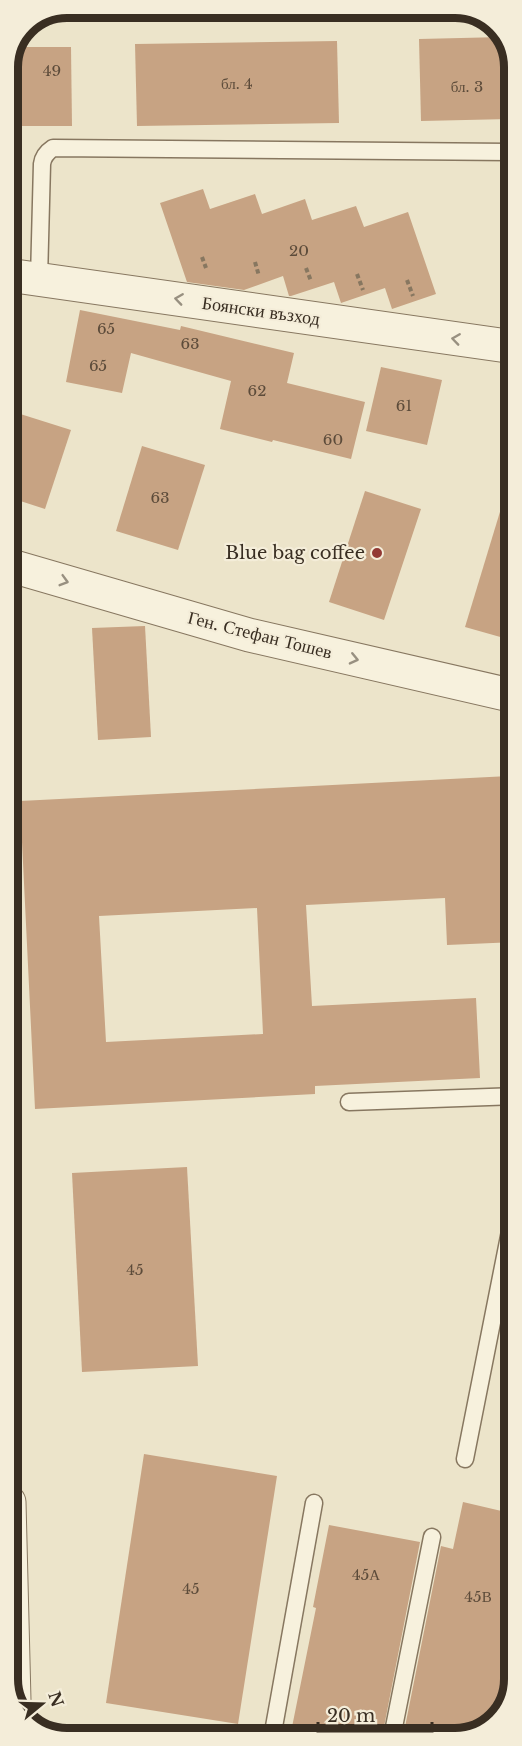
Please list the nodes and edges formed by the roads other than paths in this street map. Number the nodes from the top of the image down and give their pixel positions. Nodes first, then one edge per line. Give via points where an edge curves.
1 (504, 152) edge
2 (23, 277) edge
3 (504, 346) edge
4 (18, 568) edge
5 (504, 694) edge
6 (504, 1096) edge
7 (349, 1102) dead end
8 (504, 1262) edge
9 (465, 1459) dead end
10 (314, 1503) dead end
11 (432, 1537) dead end
12 (274, 1728) edge
13 (394, 1728) edge

1 - 2 lane via 53,148 43,157
3 -> 2 street, Боянски възход
4 -> 5 street, Ген. Стефан Тошев via 249,635
6 - 7 lane
8 - 9 lane
10 - 12 lane
11 - 13 lane

